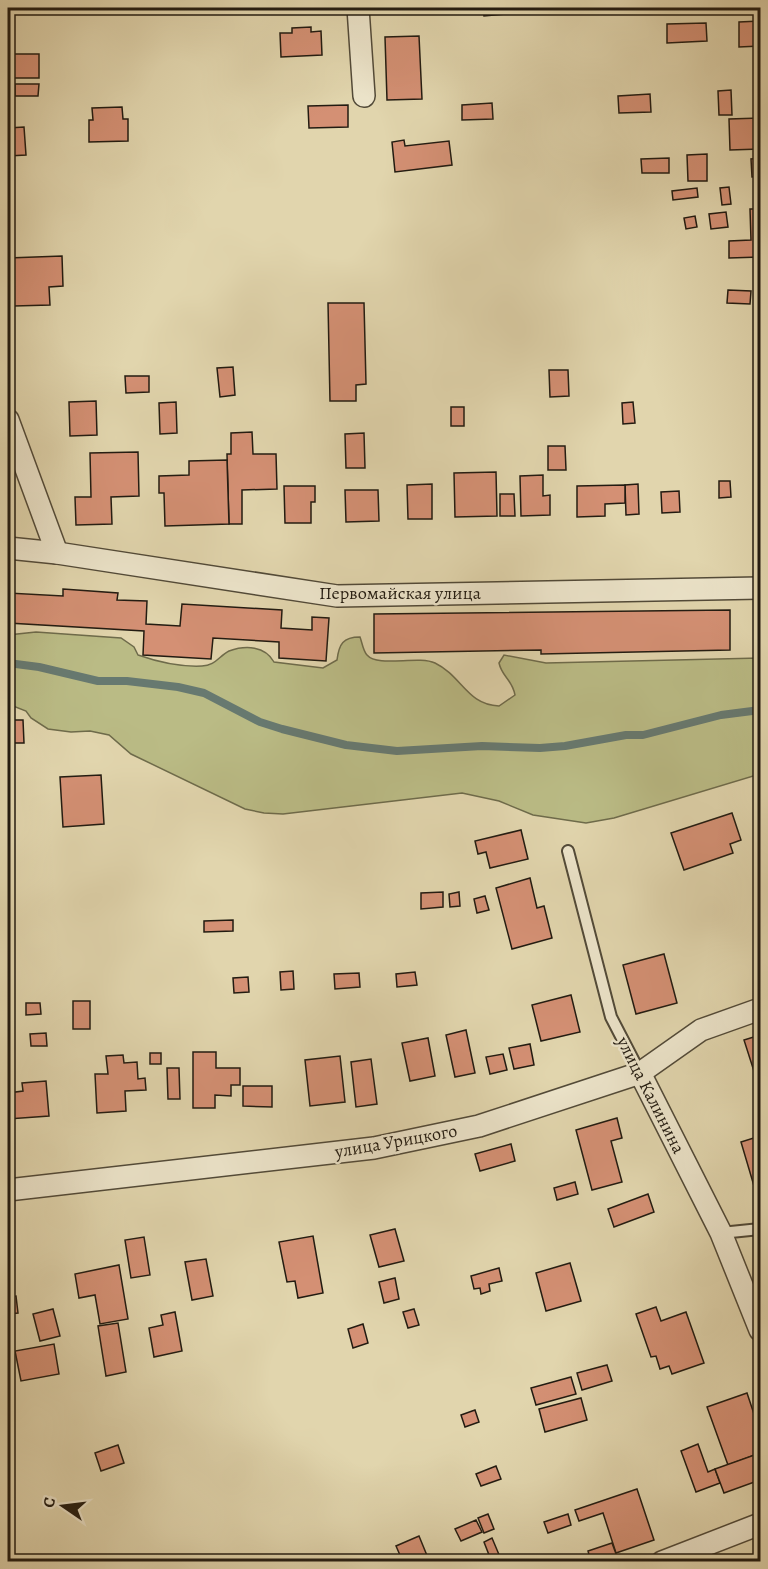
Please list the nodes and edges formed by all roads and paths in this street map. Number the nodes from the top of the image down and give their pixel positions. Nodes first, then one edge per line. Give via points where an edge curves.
1 (358, 8) edge
2 (364, 96) dead end
3 (8, 420) edge
4 (8, 548) edge
5 (57, 553) junction
6 (760, 588) edge
7 (567, 851) dead end
8 (760, 1009) edge
9 (640, 1073) junction
10 (8, 1190) edge
11 (760, 1229) edge
12 (721, 1233) junction
13 (760, 1330) edge
14 (760, 1524) edge
15 (662, 1562) edge

1 - 2 street
3 - 5 street
4 - 5 street, Первомайская улица
5 - 6 street, Первомайская улица via 337,596
7 - 9 lane, улица Калинина via 611,1017
8 - 9 street, улица Урицкого via 700,1030
9 - 10 street, улица Урицкого via 478,1126 374,1148
9 - 12 street, улица Калинина
11 - 12 lane
12 - 13 street, улица Калинина
14 - 15 street

